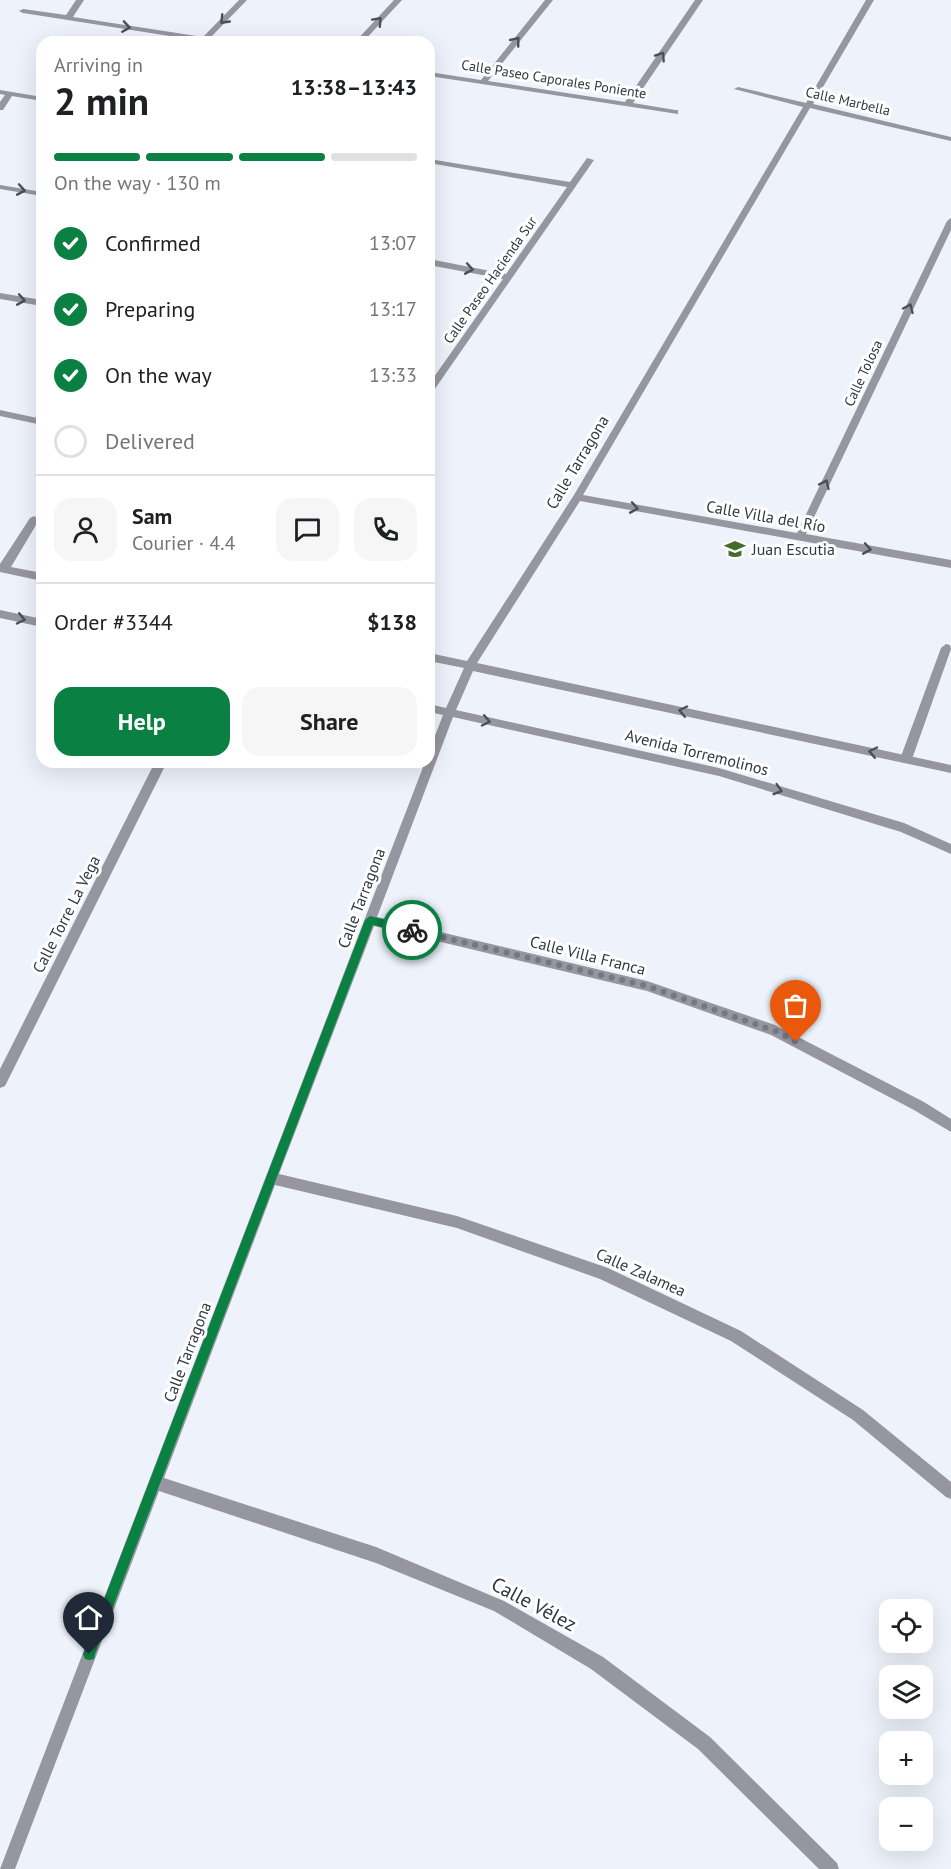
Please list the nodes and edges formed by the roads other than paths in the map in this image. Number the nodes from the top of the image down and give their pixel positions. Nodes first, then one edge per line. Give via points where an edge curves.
1 (80, 0) edge
2 (243, 0) edge
3 (398, 0) edge
4 (549, 0) edge
5 (699, 0) edge
6 (870, 0) edge
7 (22, 11) dead end
8 (68, 18) junction
9 (185, 36) edge
10 (208, 36) edge
11 (365, 36) edge
12 (435, 75) edge
13 (483, 82) junction
14 (738, 89) dead end
15 (0, 92) edge
16 (10, 93) junction
17 (36, 98) edge
18 (628, 104) junction
19 (808, 105) junction
20 (0, 108) edge
21 (675, 112) dead end
22 (951, 139) edge
23 (590, 160) dead end
24 (435, 162) edge
25 (573, 185) junction
26 (0, 186) edge
27 (36, 193) edge
28 (951, 220) edge
29 (435, 263) edge
30 (508, 277) junction
31 (0, 296) edge
32 (36, 302) edge
33 (435, 374) edge
34 (441, 375) junction
35 (435, 383) edge
36 (0, 413) edge
37 (36, 421) edge
38 (576, 497) junction
39 (34, 520) dead end
40 (800, 537) junction
41 (951, 564) edge
42 (2, 568) edge
43 (36, 576) edge
44 (0, 614) edge
45 (36, 622) edge
46 (946, 648) dead end
47 (435, 658) edge
48 (470, 666) junction
49 (435, 710) edge
50 (449, 713) junction
51 (435, 750) edge
52 (906, 759) junction
53 (158, 768) edge
54 (428, 768) edge
55 (951, 769) edge
56 (951, 849) edge
57 (370, 920) junction
58 (0, 1082) edge
59 (951, 1126) edge
60 (271, 1178) junction
61 (155, 1482) junction
62 (951, 1492) edge
63 (7, 1869) edge
64 (831, 1869) edge

1 - 8 street
2 -> 10 street
11 -> 3 street
13 -> 4 street
18 -> 5 street
6 - 19 street, Calle Tarragona
7 - 8 street
8 -> 9 street
12 - 13 street, Calle Paseo Caporales Poniente
13 - 18 street, Calle Paseo Caporales Poniente
14 - 19 street, Calle Marbella
15 - 16 street
16 - 17 street
16 - 20 street
18 - 21 street, Calle Paseo Caporales Poniente
19 - 22 street, Calle Marbella
19 - 38 street, Calle Tarragona
23 - 25 street, Calle Paseo Hacienda Sur
24 - 25 street
25 - 30 street, Calle Paseo Hacienda Sur
26 -> 27 street
40 -> 28 street, Calle Tolosa
29 -> 30 street
30 - 34 street, Calle Paseo Hacienda Sur
31 -> 32 street
33 - 34 street
34 - 35 street, Calle Paseo Hacienda Sur
36 - 37 street
38 -> 40 street, Calle Villa del Río
38 - 48 street, Calle Tarragona
39 - 42 street
40 -> 41 street, Calle Villa del Río
42 - 43 street
44 -> 45 street
46 - 52 street
47 - 48 street
48 - 50 street, Calle Tarragona
52 -> 48 street
49 - 50 street, Avenida Torremolinos
50 - 51 street, Calle Tarragona
50 -> 56 street, Avenida Torremolinos via 719,772 904,828
52 - 55 street
53 - 58 street, Calle Torre La Vega
54 - 57 street, Calle Tarragona
57 - 59 street, Calle Villa Franca via 647,986 775,1031
57 - 60 street, Calle Tarragona
60 - 61 street, Calle Tarragona
60 - 62 street, Calle Zalamea via 457,1222 603,1273 736,1336 858,1414
61 - 63 street, Calle Tarragona
61 - 64 street, Calle Vélez via 376,1555 508,1612 597,1663 704,1743

